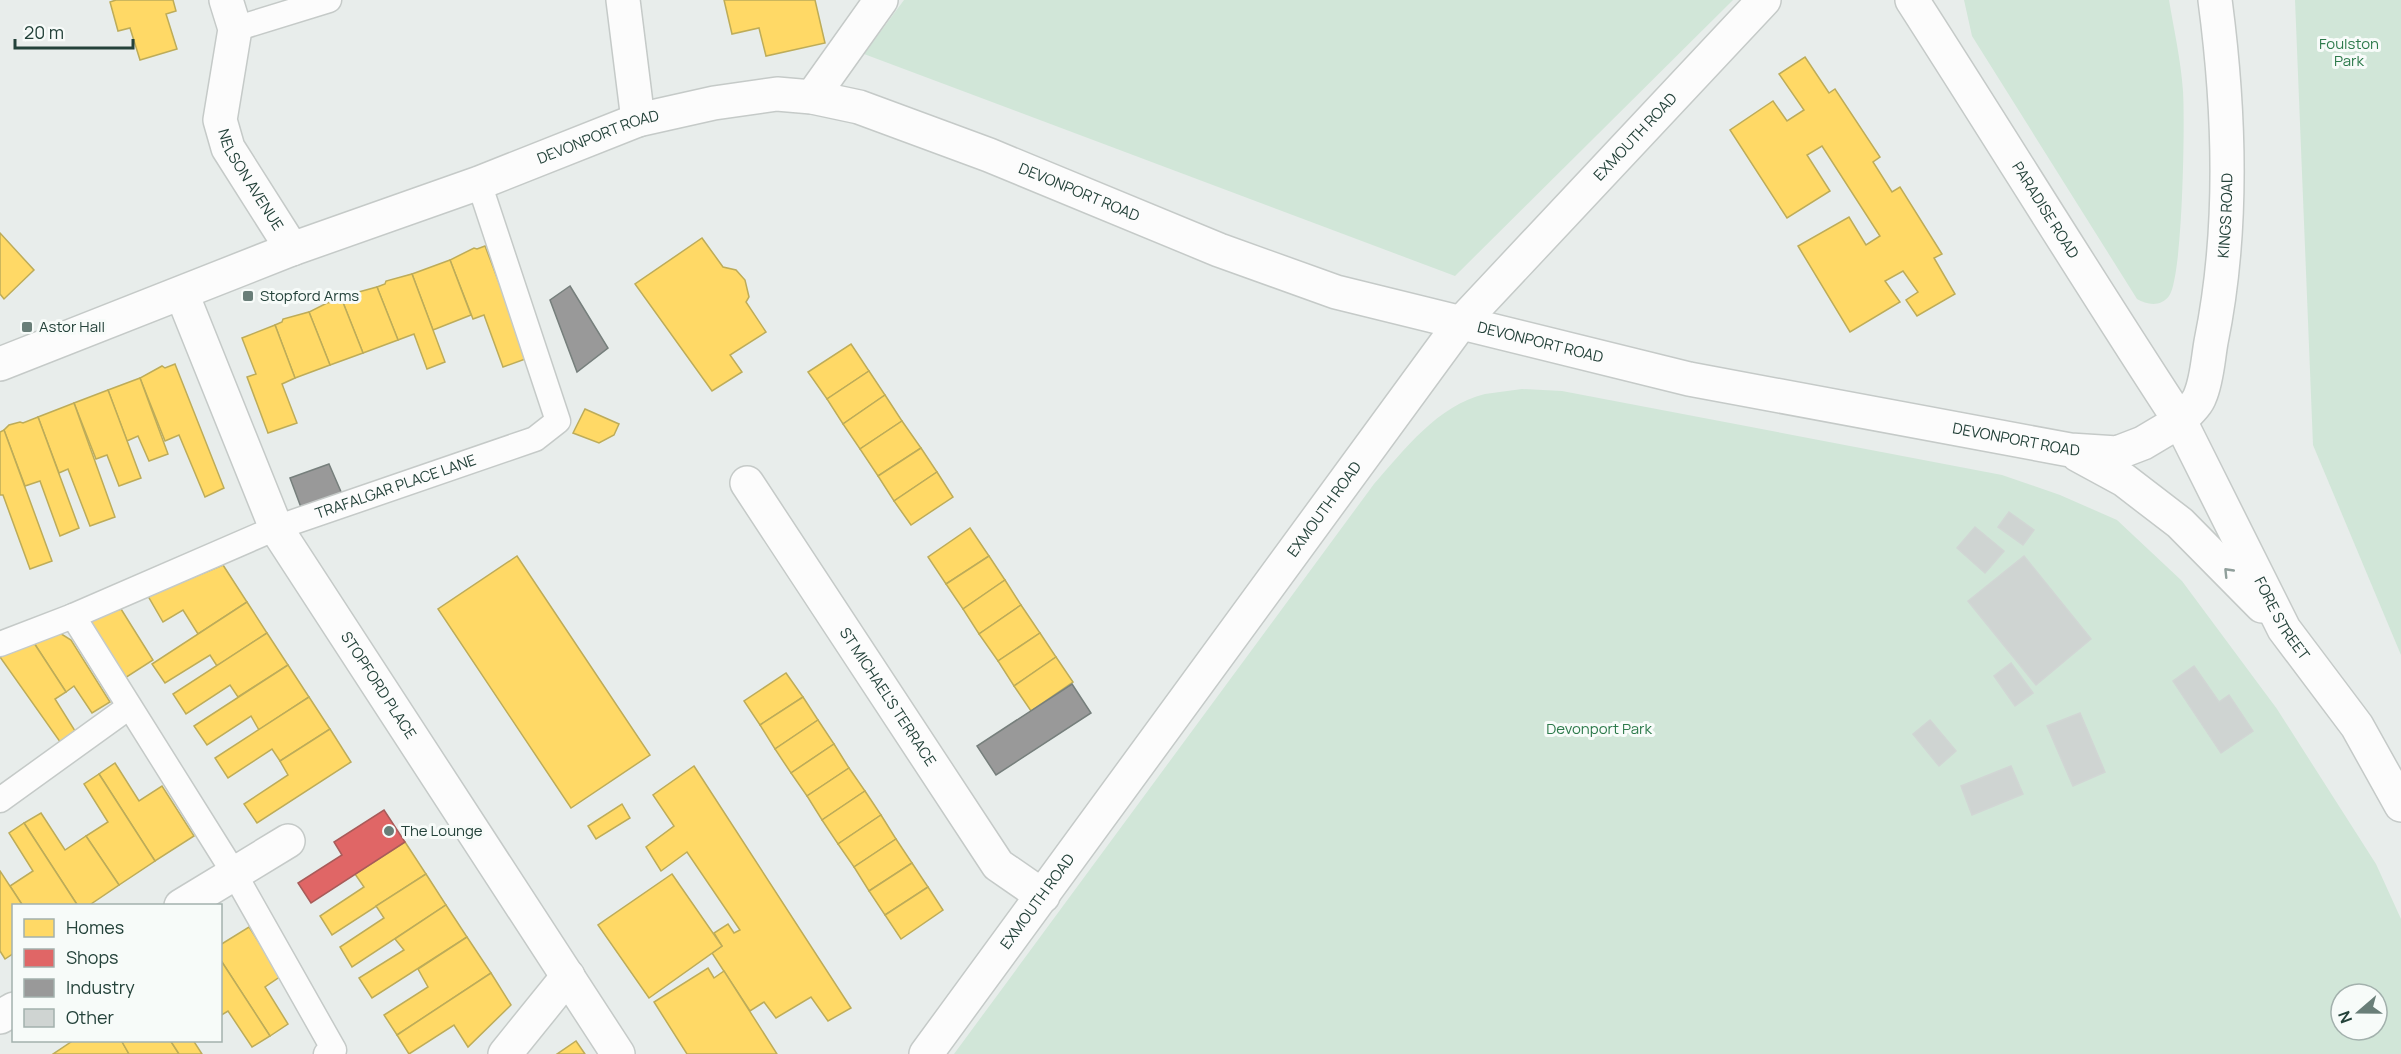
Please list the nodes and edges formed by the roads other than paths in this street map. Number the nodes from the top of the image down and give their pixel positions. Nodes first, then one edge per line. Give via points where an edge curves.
1 (329, 0) edge
2 (623, 0) edge
3 (882, 0) edge
4 (1764, 0) edge
5 (1912, 0) edge
6 (2215, 0) edge
7 (230, 15) edge
8 (812, 97) junction
9 (638, 120) junction
10 (479, 183) junction
11 (292, 249) junction
12 (182, 294) junction
13 (1460, 324) junction
14 (0, 364) edge
15 (2180, 421) junction
16 (2070, 450) junction
17 (747, 483) dead end
18 (276, 528) junction
19 (73, 616) junction
20 (2284, 629) junction
21 (0, 644) edge
22 (129, 707) junction
23 (0, 800) edge
24 (2401, 805) edge
25 (288, 841) dead end
26 (234, 873) junction
27 (1043, 896) junction
28 (184, 904) edge
29 (568, 976) junction
30 (326, 1054) edge
31 (505, 1054) edge
32 (618, 1054) edge
33 (926, 1054) edge

1 - 7 lane
2 - 9 street
3 - 8 street
4 - 13 street, EXMOUTH ROAD
5 - 15 street, PARADISE ROAD
6 - 15 street, KINGS ROAD via 2227,186 2224,265 2200,398
7 - 11 street, NELSON AVENUE via 220,120 228,148
8 - 9 street, DEVONPORT ROAD via 777,94
8 - 13 street, DEVONPORT ROAD via 859,107 903,123 1219,250 1335,292
9 - 10 street, DEVONPORT ROAD
10 - 11 street, DEVONPORT ROAD
10 - 18 lane, TRAFALGAR PLACE LANE via 558,421 535,439
11 - 12 street, DEVONPORT ROAD
12 - 14 street, DEVONPORT ROAD
12 - 18 street, STOPFORD PLACE
13 - 16 street, DEVONPORT ROAD via 1689,379
13 - 27 street, EXMOUTH ROAD
15 - 16 street, DEVONPORT ROAD via 2117,453
15 - 20 street, FORE STREET
20 -> 16 street via 2180,523 2124,480
17 - 27 street, ST MICHAEL'S TERRACE via 998,865
18 - 19 lane, TRAFALGAR PLACE LANE
18 - 29 street, STOPFORD PLACE
19 - 21 lane, TRAFALGAR PLACE LANE
19 - 22 lane
20 - 24 street, FORE STREET via 2357,726
22 - 23 lane
22 - 26 lane
25 - 26 street
26 - 28 street
26 - 30 lane via 334,1050
27 - 33 street, EXMOUTH ROAD
29 - 31 street
29 - 32 street, STOPFORD PLACE

